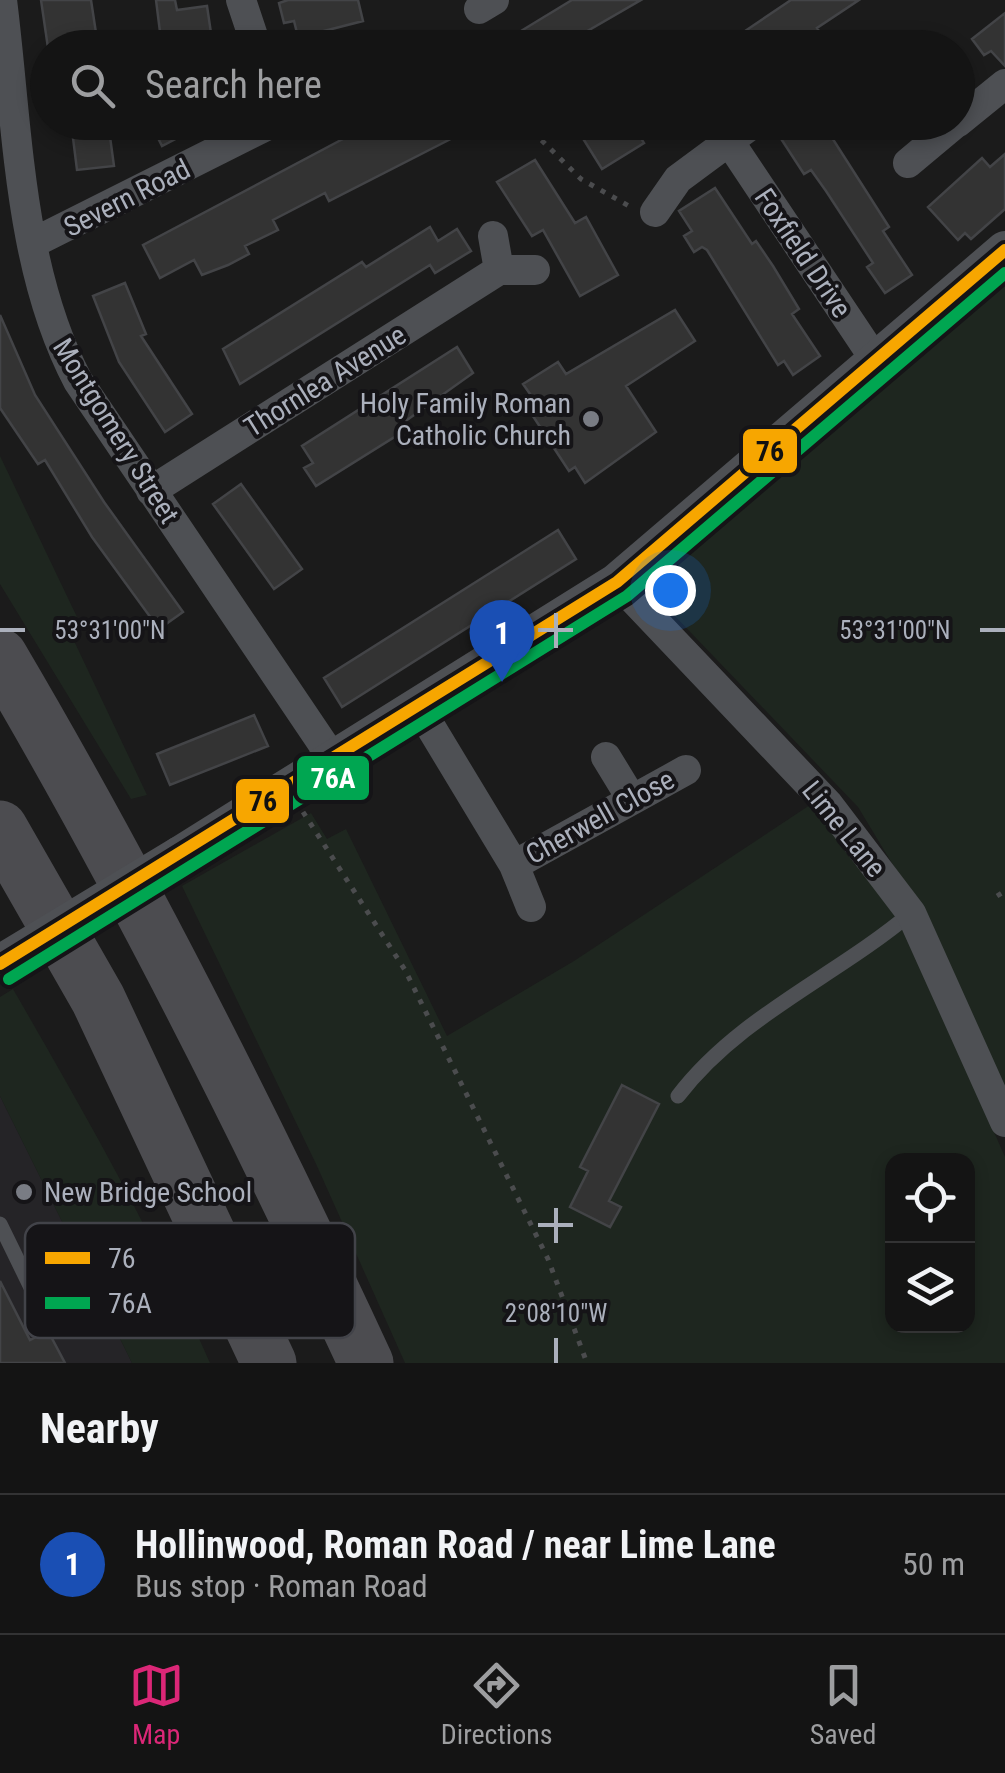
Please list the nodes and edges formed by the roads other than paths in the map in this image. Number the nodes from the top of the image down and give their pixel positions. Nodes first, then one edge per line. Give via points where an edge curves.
1 (2, 0) edge
2 (241, 0) edge
3 (251, 30) edge
4 (1005, 84) edge
5 (975, 103) edge
6 (238, 140) edge
7 (735, 140) edge
8 (932, 140) edge
9 (731, 144) junction
10 (908, 163) dead end
11 (655, 212) road end
12 (493, 236) dead end
13 (32, 243) junction
14 (1005, 250) edge
15 (499, 270) junction
16 (535, 270) dead end
17 (876, 361) junction
18 (151, 491) junction
19 (617, 582) junction
20 (0, 656) edge
21 (0, 674) edge
22 (418, 706) junction
23 (59, 756) junction
24 (606, 757) dead end
25 (333, 760) junction
26 (686, 770) dead end
27 (631, 798) junction
28 (0, 828) edge
29 (514, 865) junction
30 (531, 907) dead end
31 (912, 913) junction
32 (0, 964) edge
33 (678, 1096) dead end
34 (1005, 1122) edge
35 (203, 1223) edge
36 (300, 1223) edge
37 (0, 1224) edge
38 (25, 1275) edge
39 (257, 1338) edge
40 (354, 1338) edge
41 (269, 1363) edge
42 (366, 1363) edge

1 - 13 street, Montgomery Street
2 - 3 street
4 - 5 street
6 - 13 street, Severn Road
7 - 9 street
8 - 10 street
9 - 11 street via 669,168
9 - 17 street, Foxfield Drive
12 - 15 street
13 - 18 street, Montgomery Street via 55,338
14 - 17 street
15 - 16 street
15 - 18 street, Thornlea Avenue
17 - 19 street
18 - 25 street, Montgomery Street
19 - 22 street
19 - 31 street, Lime Lane via 828,804
20 - 23 highway
21 - 23 highway
22 - 25 street
22 - 29 street, Cherwell Close
23 - 36 highway
24 - 27 street
25 - 32 street, bridge
26 - 27 street, Cherwell Close
27 - 29 street, Cherwell Close
28 - 35 highway via 98,999
29 - 30 street, Cherwell Close
31 - 33 lane via 729,1040
31 - 34 street, Lime Lane
37 - 38 lane
39 - 41 highway
40 - 42 highway

